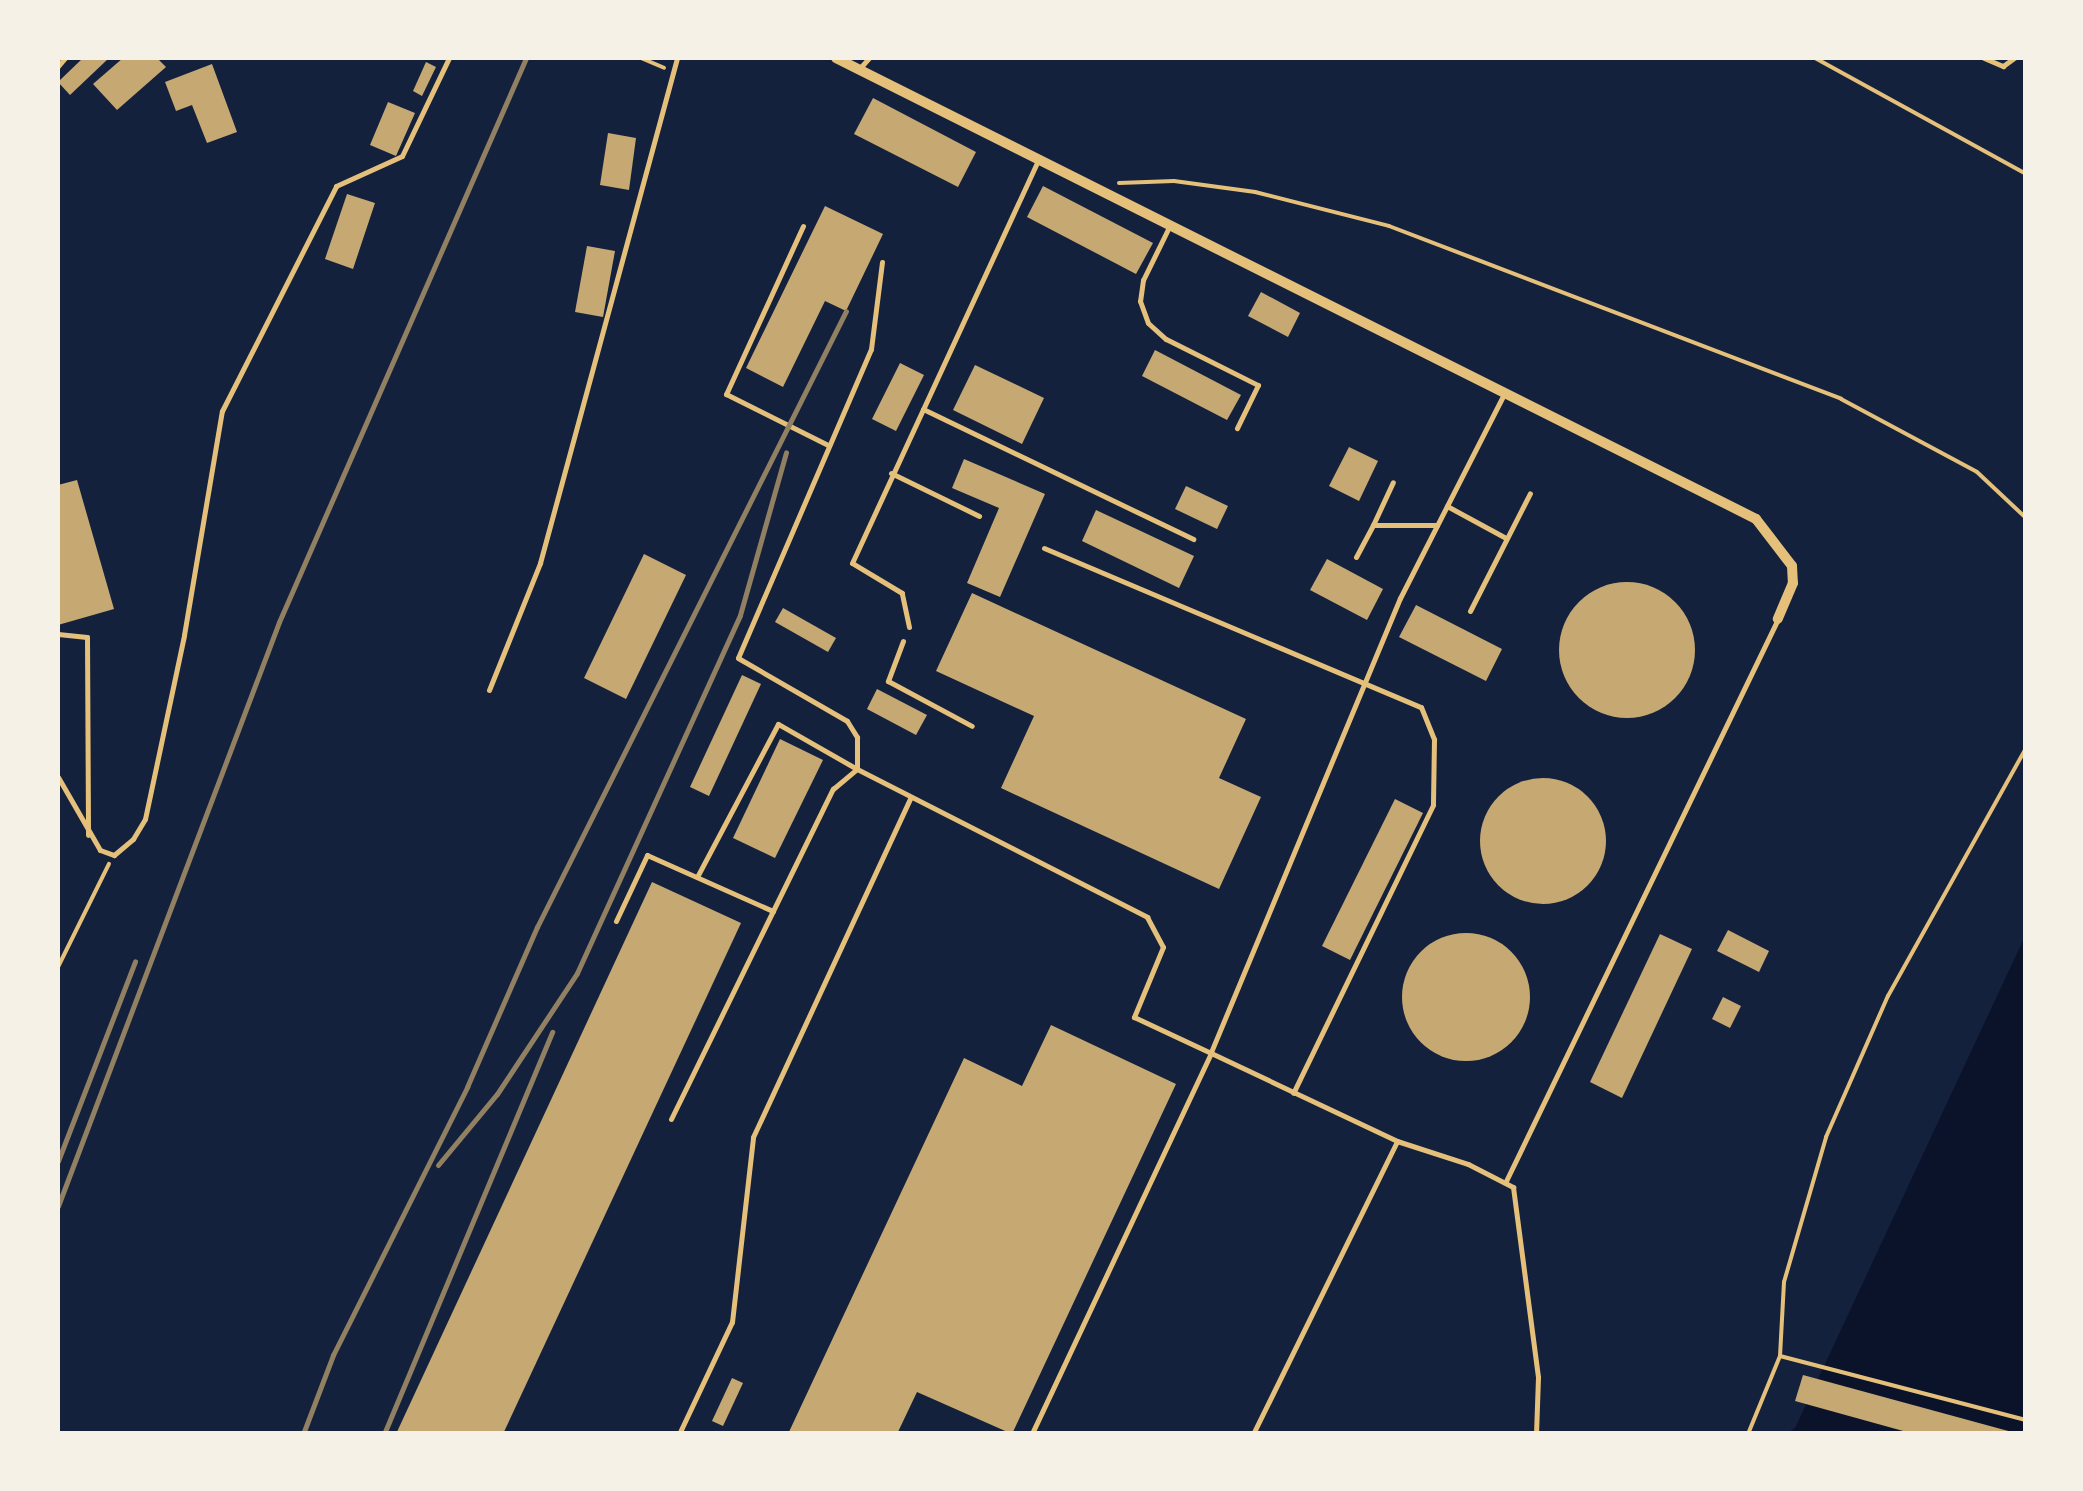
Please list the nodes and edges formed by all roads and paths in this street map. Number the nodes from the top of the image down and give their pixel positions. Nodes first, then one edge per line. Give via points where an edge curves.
1 (66, 58) edge
2 (450, 58) edge
3 (641, 58) edge
4 (677, 58) edge
5 (836, 58) edge
6 (869, 58) edge
7 (1815, 58) edge
8 (1984, 58) edge
9 (2014, 58) edge
10 (58, 66) edge
11 (859, 68) junction
12 (673, 72) junction
13 (1037, 162) junction
14 (2026, 174) edge
15 (1110, 184) dead end
16 (804, 226) dead end
17 (1168, 227) junction
18 (882, 262) dead end
19 (1503, 396) junction
20 (923, 408) junction
21 (1237, 428) dead end
22 (828, 445) junction
23 (891, 473) junction
24 (1393, 482) dead end
25 (1530, 493) dead end
26 (1447, 506) junction
27 (980, 516) dead end
28 (2026, 518) edge
29 (1437, 525) junction
30 (1372, 526) junction
31 (1193, 538) dead end
32 (1506, 538) junction
33 (1044, 548) dead end
34 (1356, 557) dead end
35 (1470, 610) dead end
36 (1778, 619) joint
37 (909, 627) dead end
38 (58, 634) edge
39 (903, 641) dead end
40 (1364, 680) junction
41 (489, 690) dead end
42 (972, 726) dead end
43 (2026, 748) edge
44 (858, 769) junction
45 (58, 777) edge
46 (910, 799) junction
47 (88, 838) junction
48 (114, 855) junction
49 (698, 877) junction
50 (773, 911) junction
51 (616, 921) dead end
52 (58, 967) edge
53 (1211, 1054) junction
54 (1293, 1093) junction
55 (671, 1119) dead end
56 (1397, 1142) junction
57 (1506, 1180) junction
58 (1780, 1356) junction
59 (2026, 1420) edge
60 (679, 1434) edge
61 (1032, 1434) edge
62 (1253, 1434) edge
63 (1536, 1434) edge
64 (1748, 1434) edge

1 - 10 lane
2 - 48 lane via 402,156 336,186 222,410 145,819
3 - 12 path
4 - 12 lane
5 - 11 street
6 - 11 lane
7 - 14 path
8 - 9 lane via 2003,66
11 - 13 street
12 - 41 lane via 540,563
13 - 17 street
13 - 20 lane
15 - 28 path via 1174,181 1255,192 1389,226 1840,398 1978,472
16 - 22 lane via 726,394
17 - 19 street
17 - 21 lane via 1142,280 1140,301 1148,323 1166,339 1258,385
18 - 22 lane via 872,349
19 - 26 lane
19 - 36 street via 1756,519 1792,566 1793,584
20 - 23 lane
20 - 31 lane
22 - 44 lane via 738,658 847,720 857,737
23 - 27 lane
23 - 37 lane via 852,562 902,593
24 - 30 lane
25 - 32 lane
26 - 29 lane
26 - 32 lane
29 - 30 lane
29 - 40 lane
30 - 34 lane
32 - 35 lane
33 - 40 lane
36 - 57 lane
38 - 47 lane via 87,636
39 - 42 lane via 888,681
40 - 53 lane
40 - 54 lane via 1421,707 1434,739 1433,806
43 - 58 path via 1888,996 1826,1137 1784,1282
44 - 46 lane
44 - 49 lane via 778,724
44 - 50 lane via 832,789
45 - 47 lane
46 - 53 lane via 1147,918 1163,947 1134,1016
46 - 60 lane via 753,1137 732,1322
47 - 48 lane
48 - 52 path
49 - 50 lane
49 - 51 lane via 647,854
50 - 55 lane
53 - 54 lane
53 - 61 lane
54 - 56 lane
56 - 57 lane
56 - 62 lane
57 - 63 lane via 1516,1198 1528,1286
58 - 59 path
58 - 64 path

